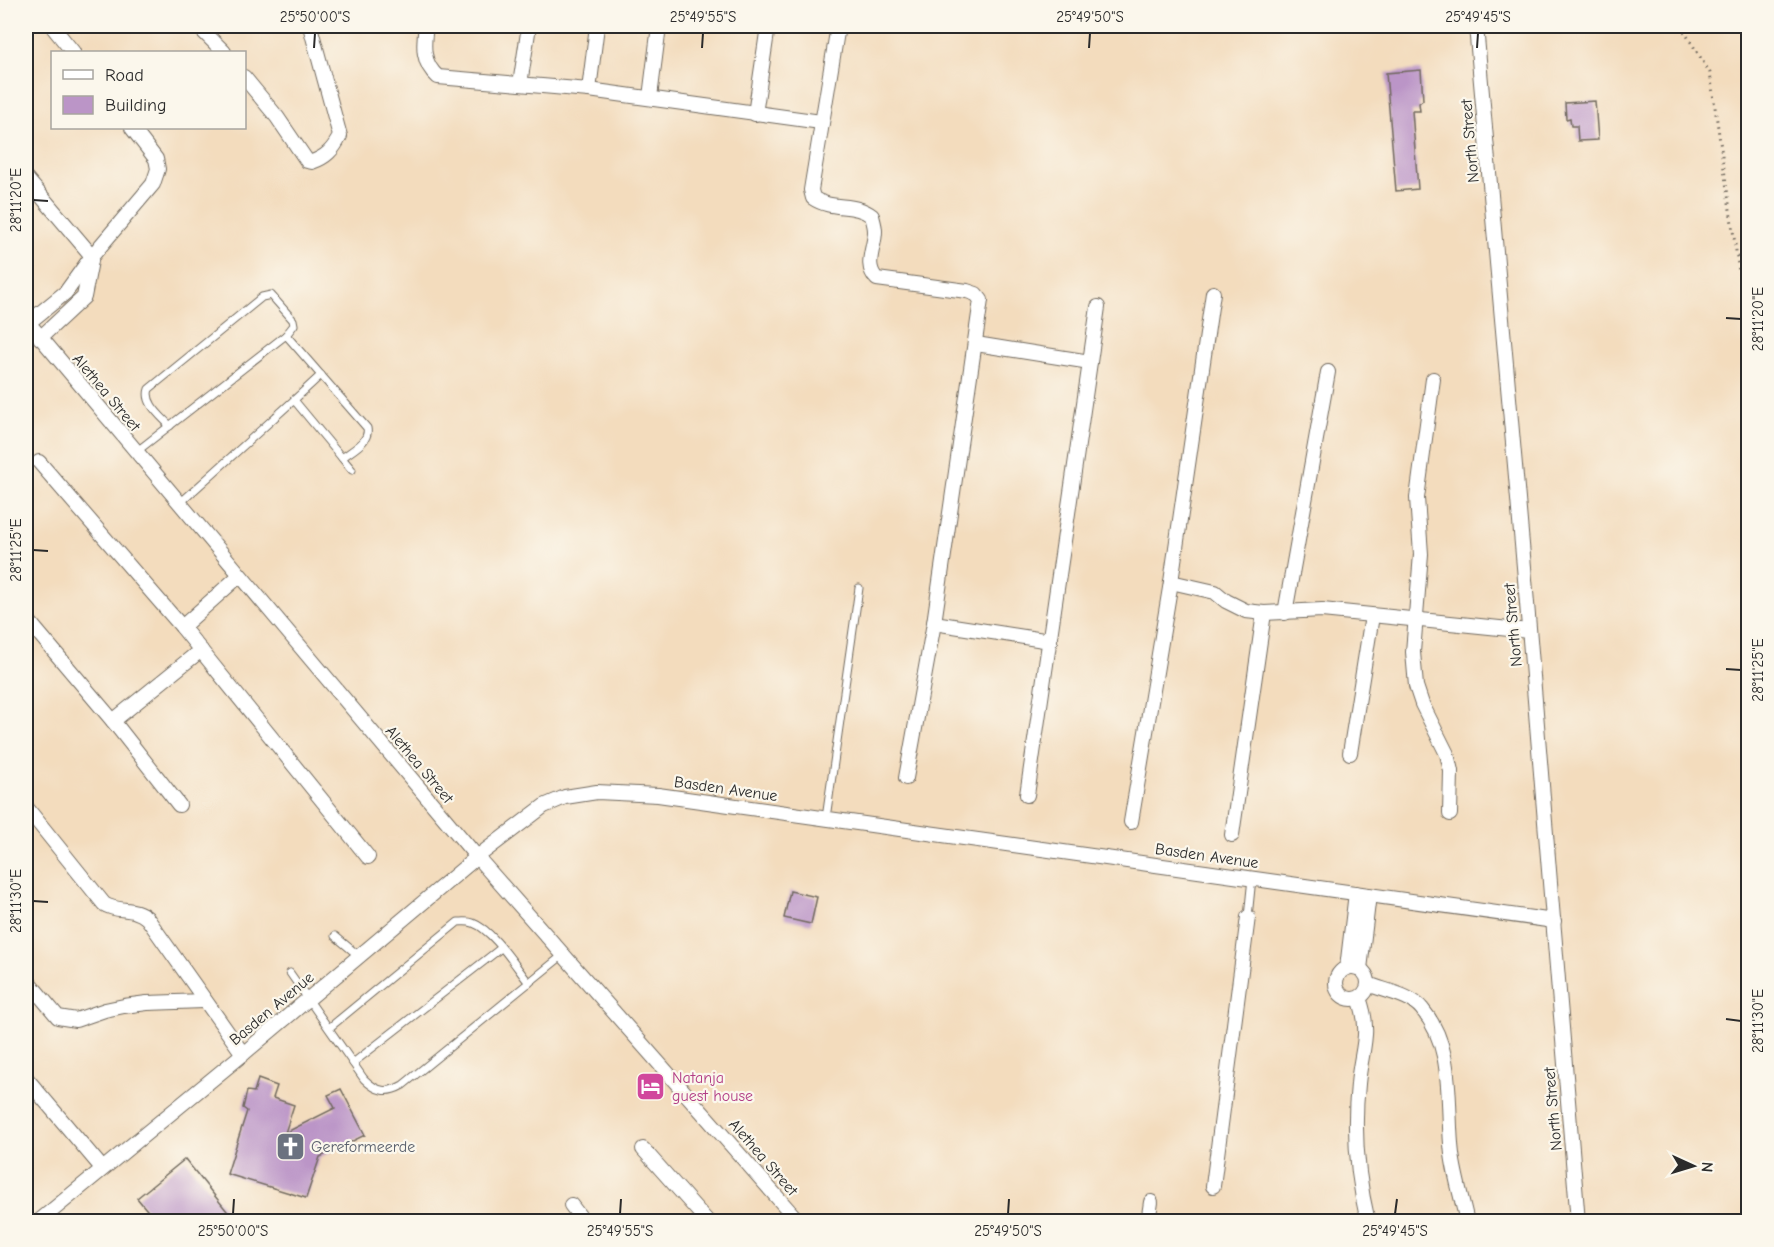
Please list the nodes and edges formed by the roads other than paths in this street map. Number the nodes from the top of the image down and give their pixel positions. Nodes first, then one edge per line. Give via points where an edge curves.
1 (52, 26) edge
2 (201, 26) edge
3 (310, 26) edge
4 (426, 26) edge
5 (529, 26) edge
6 (597, 26) edge
7 (659, 26) edge
8 (768, 26) edge
9 (838, 26) edge
10 (1476, 26) edge
11 (72, 51) edge
12 (223, 51) edge
13 (246, 79) edge
14 (520, 84) junction
15 (588, 90) junction
16 (650, 98) junction
17 (755, 114) junction
18 (821, 122) junction
19 (133, 129) edge
20 (26, 178) edge
21 (92, 256) junction
22 (1213, 293) dead end
23 (1098, 307) dead end
24 (27, 322) edge
25 (286, 335) junction
26 (40, 338) junction
27 (976, 344) junction
28 (1090, 362) junction
29 (1328, 372) dead end
30 (321, 375) junction
31 (1433, 379) dead end
32 (294, 400) junction
33 (170, 426) junction
34 (136, 453) junction
35 (342, 458) junction
36 (39, 462) dead end
37 (352, 470) dead end
38 (179, 504) junction
39 (239, 576) junction
40 (1171, 582) junction
41 (859, 588) dead end
42 (1264, 613) junction
43 (1285, 613) junction
44 (1372, 616) junction
45 (26, 618) edge
46 (1416, 620) junction
47 (934, 623) junction
48 (182, 627) junction
49 (1529, 631) junction
50 (1050, 641) junction
51 (201, 650) junction
52 (113, 721) junction
53 (1350, 753) dead end
54 (906, 778) dead end
55 (1027, 795) dead end
56 (178, 804) dead end
57 (26, 807) edge
58 (1450, 814) dead end
59 (826, 818) junction
60 (1131, 822) dead end
61 (1232, 835) dead end
62 (368, 857) dead end
63 (477, 857) junction
64 (1252, 878) junction
65 (1363, 894) junction
66 (1248, 917) joint
67 (1554, 921) junction
68 (335, 936) dead end
69 (501, 948) junction
70 (563, 955) junction
71 (359, 956) junction
72 (1353, 969) junction
73 (290, 973) dead end
74 (26, 979) edge
75 (529, 983) junction
76 (1368, 984) junction
77 (308, 998) junction
78 (1359, 998) junction
79 (204, 1001) junction
80 (329, 1028) junction
81 (243, 1054) junction
82 (353, 1063) junction
83 (26, 1078) edge
84 (643, 1149) dead end
85 (102, 1168) junction
86 (1213, 1186) dead end
87 (1151, 1202) dead end
88 (571, 1205) dead end
89 (38, 1221) edge
90 (584, 1221) edge
91 (708, 1221) edge
92 (799, 1221) edge
93 (1148, 1221) edge
94 (1368, 1221) edge
95 (1467, 1221) edge
96 (1578, 1221) edge

1 - 11 street
2 - 12 street
3 - 13 street via 340,136 327,155 307,161
4 - 14 street via 424,56 438,77
5 - 14 street
6 - 15 street
7 - 16 street
8 - 17 street
9 - 18 street
10 - 49 street, North Street
14 - 15 street
15 - 16 street
16 - 17 street
17 - 18 street
18 - 27 street via 813,198 826,206 864,209 872,216 875,231 869,264 877,279 975,294 981,300
19 - 21 street via 156,159 157,176
20 - 21 street
21 - 24 street via 66,292
21 - 26 street via 84,297
22 - 40 street
23 - 28 street
24 - 26 street, Alethea Street
25 - 30 lane
25 - 33 lane
25 - 33 lane via 294,325 293,320 271,294 262,297 149,389 149,402
26 - 34 street, Alethea Street
27 - 28 street
27 - 47 street
28 - 50 street
29 - 43 street
30 - 32 lane
30 - 35 lane via 367,428 366,439
31 - 46 street via 1417,498 1421,555
32 - 35 lane
32 - 38 lane
33 - 34 lane
34 - 38 street, Alethea Street
35 - 37 lane
36 - 48 street
38 - 39 street, Alethea Street
39 - 48 street
39 - 63 street, Alethea Street
40 - 42 street via 1215,592 1246,611
40 - 60 street
41 - 59 lane
42 - 43 street
42 - 61 street
43 - 44 street via 1322,610
44 - 46 street
44 - 53 street
45 - 52 street
46 - 49 street
46 - 58 street via 1416,686 1447,754 1451,771
47 - 50 street
47 - 54 street
48 - 51 street
49 - 67 street, North Street
50 - 55 street
51 - 52 street
51 - 62 street
52 - 56 street
57 - 79 street via 104,904 112,909 134,910 147,918
59 - 63 street, Basden Avenue via 657,795 597,792 565,797 544,806
59 - 64 street, Basden Avenue
63 - 70 street, Alethea Street
63 - 71 street, Basden Avenue
64 - 65 street, Basden Avenue
64 - 66 lane
65 - 67 street, Basden Avenue
65 - 72 street
66 - 86 street
67 - 96 street, North Street
68 - 71 lane
69 - 75 lane
69 - 80 lane via 472,922 458,922
69 - 82 lane
70 - 75 lane
70 - 92 street, Alethea Street
71 - 77 street, Basden Avenue
72 - 76 street via 1366,976
72 - 78 street via 1339,974 1336,982 1343,997
73 - 77 lane
74 - 79 street via 58,1017 66,1019 147,1003
75 - 82 lane via 394,1090 373,1088
76 - 78 street
76 - 95 street via 1413,1001 1441,1041 1446,1059 1452,1156
77 - 80 lane
77 - 81 street, Basden Avenue
78 - 94 street via 1366,1017 1366,1032 1355,1138
79 - 81 street
80 - 82 lane
81 - 85 street, Basden Avenue
83 - 85 street
84 - 91 street
85 - 89 street, Basden Avenue
87 - 93 street
88 - 90 street

